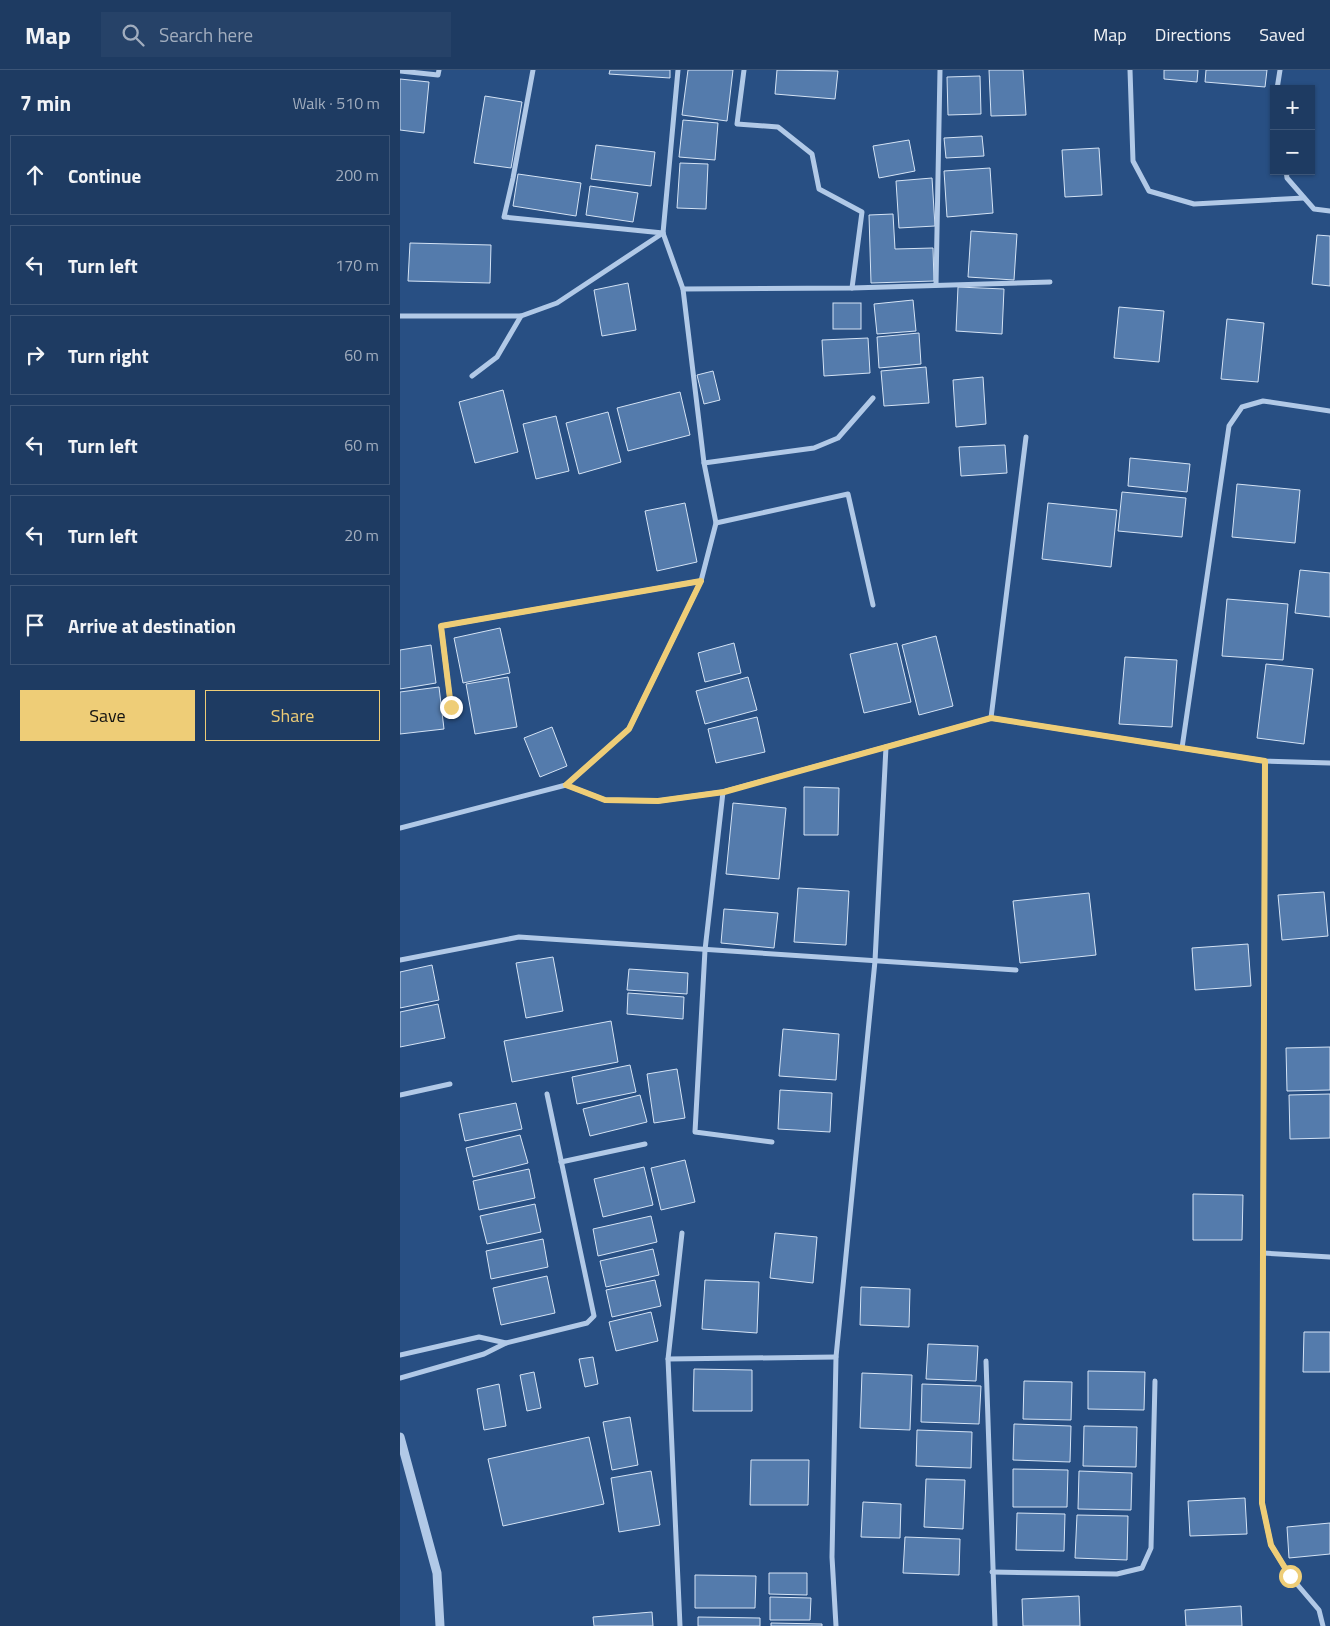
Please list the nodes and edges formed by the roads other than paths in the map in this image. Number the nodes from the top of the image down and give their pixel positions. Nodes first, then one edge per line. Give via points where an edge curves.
1 (439, 70) edge
2 (533, 70) edge
3 (678, 70) edge
4 (744, 70) edge
5 (940, 70) edge
6 (1130, 70) edge
7 (1280, 70) edge
8 (400, 71) edge
9 (1278, 85) edge
10 (1287, 175) edge
11 (1304, 198) junction
12 (1330, 212) edge
13 (663, 233) junction
14 (1050, 282) dead end
15 (936, 285) junction
16 (852, 288) junction
17 (683, 289) junction
18 (400, 316) edge
19 (522, 316) junction
20 (472, 376) dead end
21 (873, 398) dead end
22 (1330, 410) edge
23 (1026, 437) dead end
24 (704, 463) junction
25 (716, 523) junction
26 (701, 581) junction
27 (873, 605) dead end
28 (451, 707) dead end
29 (991, 718) junction
30 (886, 747) junction
31 (1182, 748) junction
32 (1265, 761) junction
33 (1330, 763) edge
34 (566, 785) junction
35 (724, 792) junction
36 (400, 828) edge
37 (706, 950) junction
38 (400, 960) edge
39 (875, 961) junction
40 (1016, 970) dead end
41 (450, 1084) dead end
42 (547, 1094) dead end
43 (400, 1095) edge
44 (772, 1142) dead end
45 (645, 1144) dead end
46 (561, 1162) junction
47 (682, 1233) dead end
48 (1263, 1253) junction
49 (1330, 1257) edge
50 (506, 1343) junction
51 (400, 1354) edge
52 (836, 1357) junction
53 (668, 1359) junction
54 (986, 1361) dead end
55 (400, 1378) edge
56 (1155, 1381) dead end
57 (400, 1437) edge
58 (992, 1572) junction
59 (440, 1626) edge
60 (680, 1626) edge
61 (836, 1626) edge
62 (995, 1626) edge
63 (1323, 1626) edge

1 - 8 street via 438,75
2 - 13 street via 504,217
3 - 13 street
4 - 16 street via 737,124 778,127 812,154 819,189 862,212
5 - 15 street
6 - 11 street via 1133,161 1149,191 1194,204
7 - 9 street
10 - 11 street
11 - 12 street via 1314,210
13 - 17 street
13 - 19 street via 557,303
14 - 15 street
15 - 16 street
16 - 17 street
17 - 24 street
18 - 19 street
19 - 20 street via 497,357
21 - 24 street via 838,438 814,448
22 - 31 street via 1263,400 1242,407 1230,426
23 - 29 street
24 - 25 street
25 - 26 street
25 - 27 street via 848,494
26 - 28 street via 441,626
26 - 34 street via 629,729
29 - 30 street
29 - 31 street
30 - 35 street
30 - 39 street
31 - 32 street
32 - 33 street
32 - 48 street
34 - 35 street via 605,800 658,801
34 - 36 street
35 - 37 street
37 - 38 street via 519,938
37 - 39 street
37 - 44 street via 695,1132
39 - 40 street
39 - 52 street
41 - 43 street
42 - 46 street
45 - 46 street
46 - 50 street via 594,1316 587,1323
47 - 53 street
48 - 49 street
48 - 63 street via 1262,1503 1271,1545 1290,1576 1319,1610
50 - 51 street via 479,1336
50 - 55 street via 484,1354
52 - 53 street
52 - 61 street via 832,1557
53 - 60 street
54 - 58 street
56 - 58 street via 1151,1548 1142,1568 1117,1574
57 - 59 street via 437,1573
58 - 62 street

